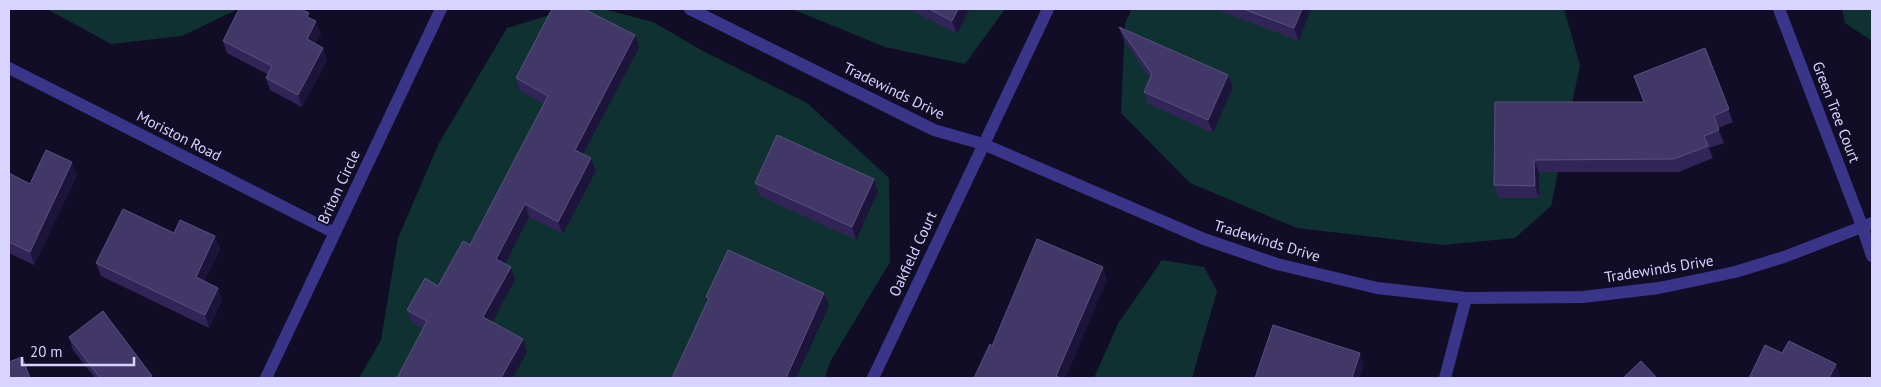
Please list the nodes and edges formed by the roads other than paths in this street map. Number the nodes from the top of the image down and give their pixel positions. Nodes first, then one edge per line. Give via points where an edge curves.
1 (441, 9) edge
2 (690, 9) edge
3 (1048, 9) edge
4 (1778, 9) edge
5 (9, 68) edge
6 (983, 144) junction
7 (1867, 224) edge
8 (335, 233) junction
9 (1872, 256) edge
10 (1466, 298) junction
11 (266, 378) edge
12 (873, 378) edge
13 (1445, 378) edge

1 - 8 street, Briton Circle
2 - 6 street, Tradewinds Drive via 934,130
3 - 6 street, Oakfield Court
4 - 7 street, Green Tree Court
5 - 8 street, Moriston Road
6 - 10 street, Tradewinds Drive via 1204,239 1277,264 1377,288
6 - 12 street, Oakfield Court
7 - 9 street, Green Tree Court
7 - 10 street, Tradewinds Drive via 1784,257 1735,272 1659,288 1582,297
8 - 11 street, Briton Circle
10 - 13 street

